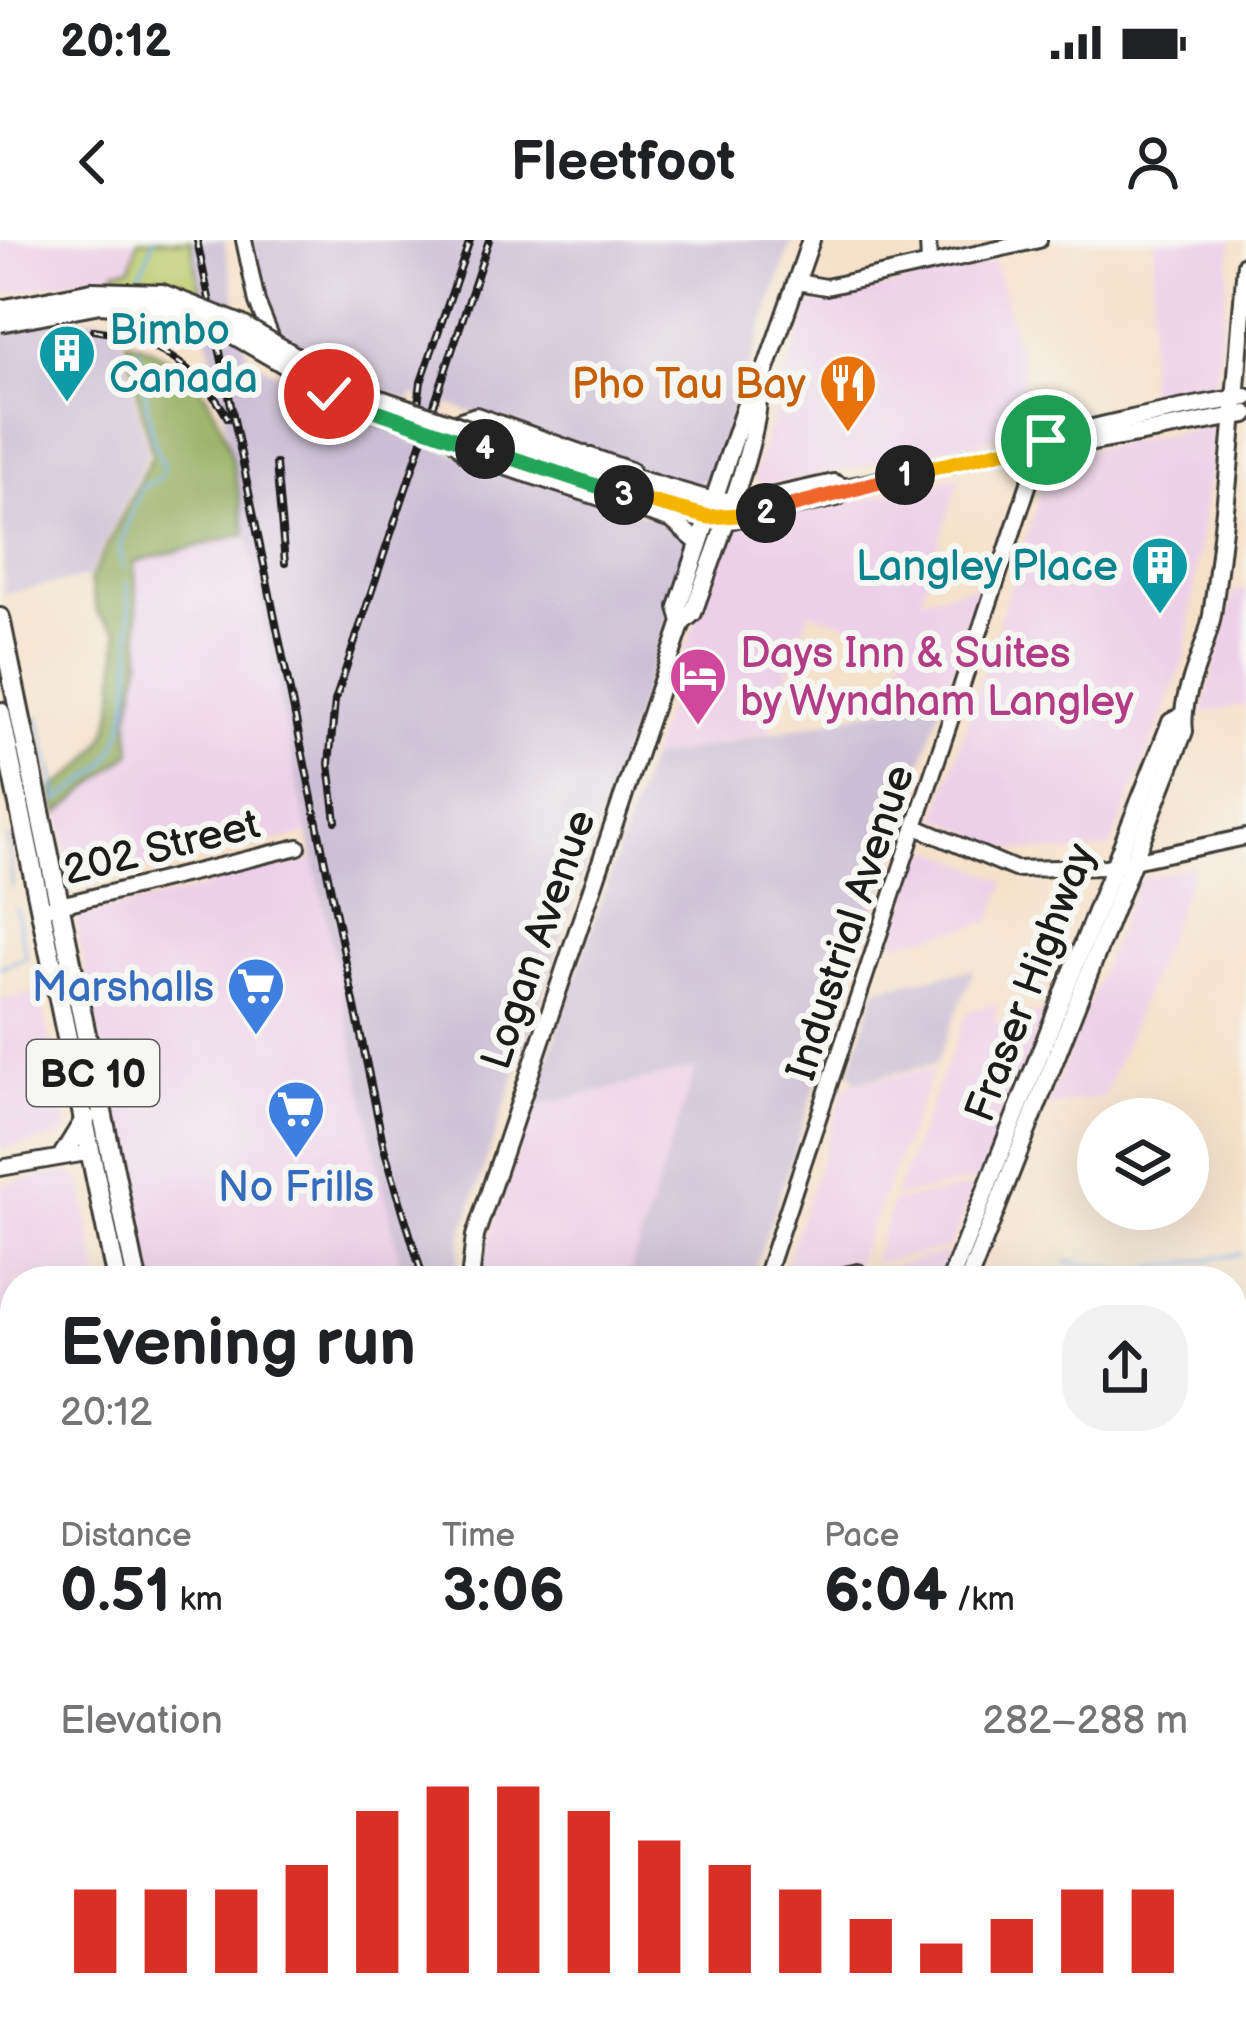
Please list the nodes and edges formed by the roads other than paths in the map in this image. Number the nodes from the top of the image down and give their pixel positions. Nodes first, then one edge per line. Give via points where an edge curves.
1 (244, 240) edge
2 (811, 240) edge
3 (928, 240) edge
4 (1039, 240) edge
5 (929, 264) junction
6 (1246, 264) edge
7 (797, 281) junction
8 (0, 309) edge
9 (0, 323) edge
10 (758, 392) junction
11 (1240, 406) edge
12 (442, 427) junction
13 (487, 442) junction
14 (1032, 447) junction
15 (739, 476) junction
16 (656, 488) junction
17 (845, 488) junction
18 (758, 500) junction
19 (719, 510) junction
20 (699, 543) junction
21 (0, 619) edge
22 (682, 622) junction
23 (0, 712) edge
24 (1182, 716) junction
25 (916, 827) junction
26 (1246, 837) edge
27 (298, 847) dead end
28 (1133, 861) junction
29 (1114, 865) junction
30 (50, 908) junction
31 (86, 1118) junction
32 (92, 1152) junction
33 (64, 1154) junction
34 (112, 1162) junction
35 (0, 1168) edge
36 (114, 1266) edge
37 (134, 1266) edge
38 (472, 1266) edge
39 (769, 1266) edge
40 (956, 1266) edge
41 (974, 1266) edge

1 - 12 street via 262,317 288,362 350,396
2 - 7 main road, Logan Avenue
3 - 5 street
4 - 5 street
5 - 7 street via 826,287
6 - 11 main road, Fraser Highway
7 - 10 main road, Logan Avenue
8 - 13 main road, bridge via 111,289 162,293 241,324 354,390
9 - 13 main road, bridge via 100,304 166,309 216,326 350,403
10 - 15 main road, Logan Avenue
10 - 19 main road, Logan Avenue via 745,407
11 - 14 main road via 1055,449
11 - 24 main road, Fraser Highway via 1211,622
12 - 16 main road via 476,416 625,468
12 - 20 main road via 467,454 672,520
13 - 16 main road
13 - 19 main road
14 - 17 main road
14 - 25 street, Industrial Avenue via 1035,465
15 - 18 main road
15 - 19 main road, Logan Avenue
16 - 19 main road
17 - 18 main road via 834,483
17 - 19 main road via 837,497
18 - 19 main road
19 - 20 main road, Logan Avenue
19 - 22 main road, Logan Avenue via 693,613
20 - 22 main road, Logan Avenue via 678,607
21 - 30 highway, BC 10
22 - 38 main road, Logan Avenue
23 - 30 highway, BC 10
24 - 28 main road, Fraser Highway via 1184,731
24 - 29 main road, Fraser Highway via 1171,722
25 - 29 street via 1015,869
25 - 39 street, Industrial Avenue
26 - 28 street
27 - 30 street, 202 Street
28 - 29 street
28 - 41 main road, Fraser Highway
29 - 40 main road, Fraser Highway
30 - 31 highway, BC 10
30 - 34 highway, BC 10
31 - 32 highway, BC 10
31 - 33 highway
32 - 33 street
32 - 34 highway
32 - 36 highway, BC 10
33 - 35 street
34 - 37 highway, BC 10

